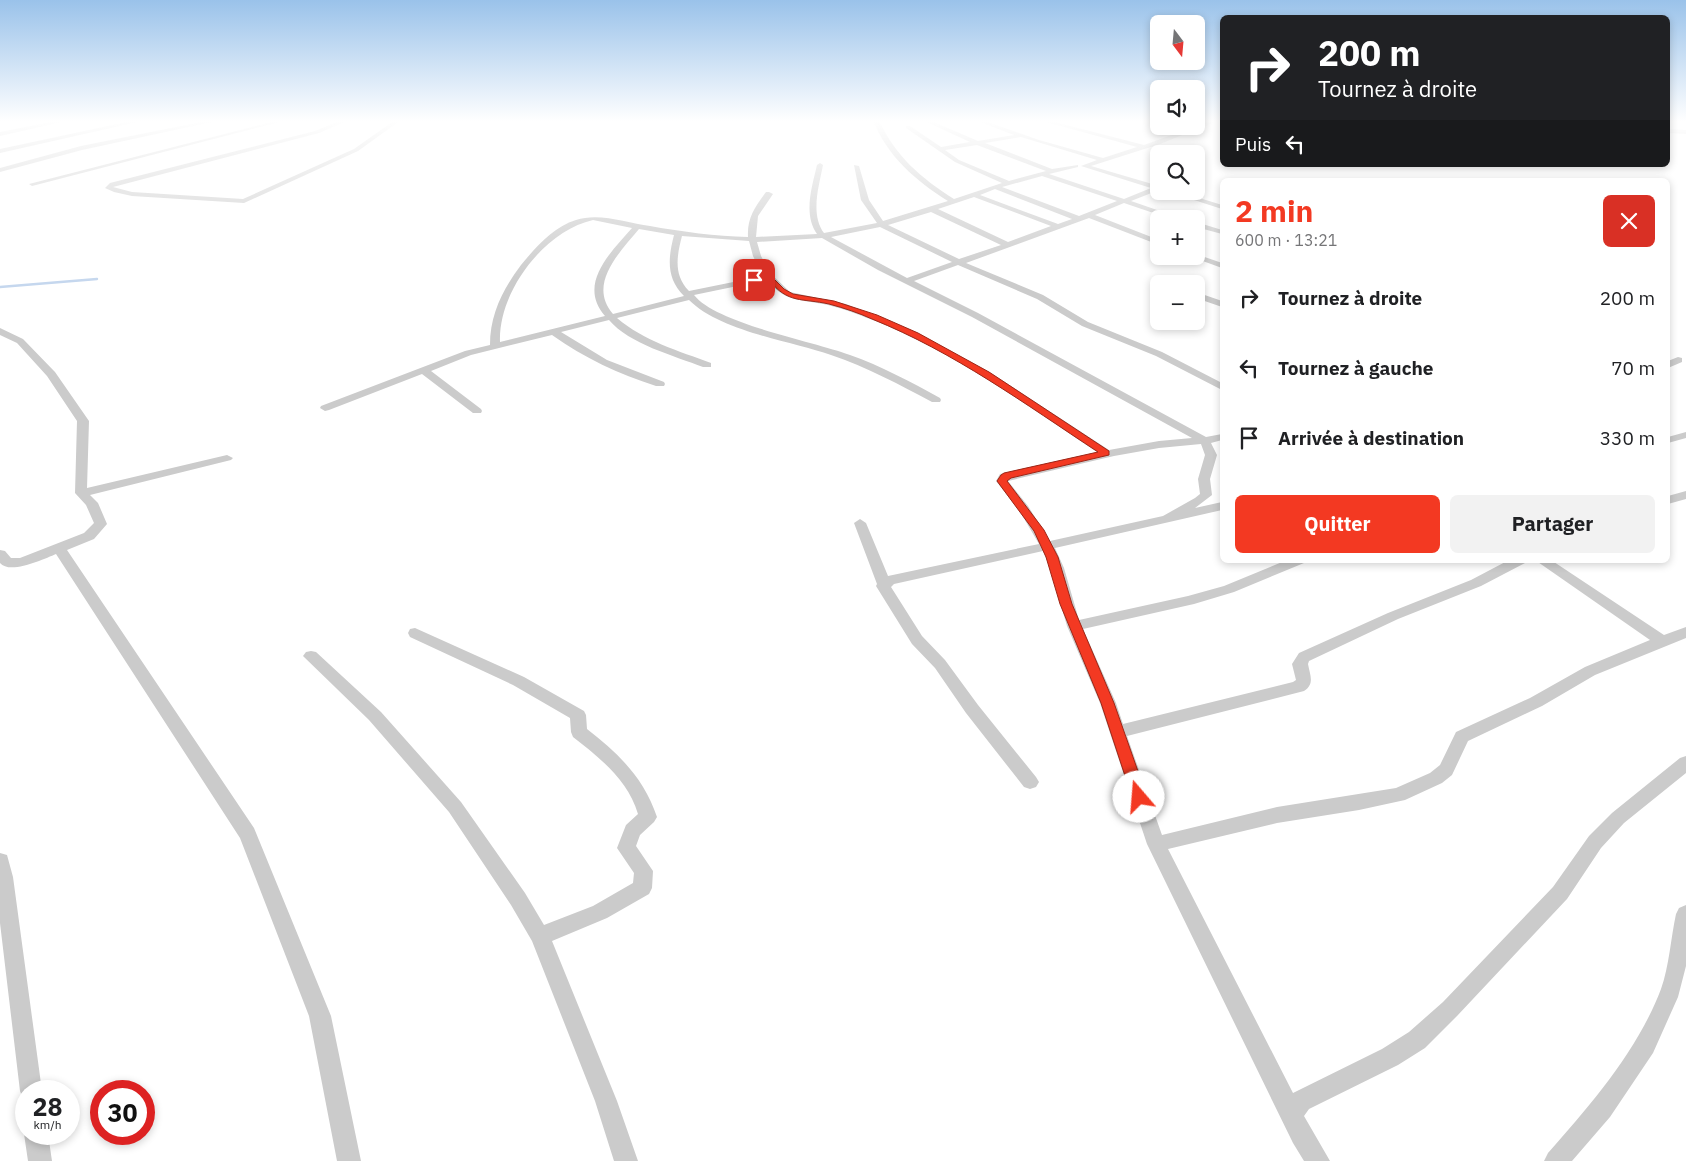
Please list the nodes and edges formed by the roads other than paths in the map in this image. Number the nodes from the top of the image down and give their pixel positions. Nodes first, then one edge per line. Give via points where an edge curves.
1 (69, 174) edge
2 (150, 174) edge
3 (303, 174) edge
4 (818, 174) edge
5 (858, 174) edge
6 (915, 174) edge
7 (988, 174) edge
8 (1042, 174) joint
9 (1112, 174) edge
10 (1009, 183) junction
11 (32, 184) dead end
12 (1150, 186) edge
13 (996, 187) junction
14 (1150, 191) edge
15 (769, 194) dead end
16 (975, 195) junction
17 (1199, 200) edge
18 (1122, 201) junction
19 (954, 202) junction
20 (1220, 206) edge
21 (931, 209) junction
22 (1150, 210) edge
23 (1088, 216) junction
24 (1079, 219) junction
25 (881, 224) junction
26 (1057, 226) junction
27 (637, 227) junction
28 (1205, 227) edge
29 (1220, 231) edge
30 (679, 232) junction
31 (823, 236) junction
32 (752, 239) junction
33 (1150, 240) edge
34 (1008, 245) junction
35 (1205, 260) edge
36 (960, 262) junction
37 (1220, 265) edge
38 (770, 277) junction
39 (907, 281) junction
40 (689, 296) junction
41 (1205, 298) edge
42 (1220, 303) edge
43 (610, 318) junction
44 (0, 331) edge
45 (553, 331) junction
46 (495, 345) junction
47 (1678, 360) dead end
48 (1670, 364) edge
49 (707, 365) dead end
50 (423, 370) junction
51 (660, 384) dead end
52 (1220, 386) edge
53 (936, 400) dead end
54 (325, 408) dead end
55 (477, 411) dead end
56 (1686, 435) edge
57 (1220, 437) edge
58 (1670, 439) edge
59 (1205, 441) junction
60 (1106, 453) junction
61 (227, 458) dead end
62 (81, 493) junction
63 (1686, 495) edge
64 (1670, 499) edge
65 (1220, 506) edge
66 (1166, 520) junction
67 (860, 523) dead end
68 (1047, 546) junction
69 (59, 548) junction
70 (0, 554) edge
71 (1292, 563) edge
72 (1514, 563) edge
73 (1546, 563) edge
74 (5, 566) edge
75 (884, 584) junction
76 (1074, 626) junction
77 (1686, 632) edge
78 (415, 633) dead end
79 (1662, 641) junction
80 (311, 656) dead end
81 (1118, 732) junction
82 (1686, 763) edge
83 (1030, 782) dead end
84 (1156, 844) junction
85 (0, 861) edge
86 (1686, 914) edge
87 (540, 936) junction
88 (30, 1080) edge
89 (1292, 1114) junction
90 (38, 1145) edge
91 (40, 1161) edge
92 (349, 1161) edge
93 (626, 1161) edge
94 (1318, 1161) edge
95 (1556, 1161) edge

1 - 11 street
2 - 3 street via 112,184 108,188 132,194 244,201
4 - 31 street via 813,200 819,232
5 - 25 street via 865,200
6 - 19 street
7 - 10 street
8 - 10 street
8 - 18 street
9 - 12 street
10 - 13 street
13 - 16 street
13 - 24 street
14 - 18 street
15 - 32 street via 754,217
16 - 19 street
16 - 26 street
17 - 20 street
18 - 22 street
18 - 23 street
19 - 21 street
21 - 25 street
21 - 34 street
23 - 24 street
23 - 33 street
24 - 26 street
25 - 31 street
25 - 36 street
26 - 34 street
27 - 30 street
27 - 43 street via 599,281 601,305
27 - 46 street via 589,218 550,238 532,256 504,302 496,318
28 - 29 street
30 - 32 street
30 - 40 street via 672,269
31 - 32 street
31 - 39 street
32 - 38 street
34 - 36 street
35 - 37 street
36 - 39 street
36 - 52 street
38 - 40 street
38 - 60 street via 791,296 831,302 874,317 946,351
39 - 59 street
40 - 43 street
40 - 53 street via 723,318 863,363
41 - 42 street
43 - 45 street
43 - 49 street via 639,337
44 - 62 street via 20,341 51,374 83,422
45 - 46 street
45 - 51 street via 607,365
46 - 50 street
47 - 48 street
50 - 54 street
50 - 55 street
56 - 58 street
57 - 59 street
59 - 60 street
59 - 66 street via 1211,455 1204,479 1206,494
60 - 68 street via 1003,479
61 - 62 street
62 - 69 street via 92,503 101,524 89,536
63 - 64 street
65 - 66 street
66 - 68 street
67 - 75 street
68 - 75 street via 890,580
68 - 76 street
69 - 74 street
69 - 92 street via 248,834 320,1016
70 - 74 street
71 - 76 street via 1229,589
72 - 81 street via 1476,583 1304,657 1300,664 1304,680 1298,687
73 - 79 street
75 - 83 street via 917,640 940,664
76 - 81 street
77 - 79 street
78 - 87 street via 561,703 578,715 579,732 628,775 645,804 648,817 632,830 626,848 644,871 642,888 600,912
79 - 84 street via 1590,671 1536,702 1462,736 1446,770 1399,795 1277,815
80 - 87 street via 375,716 455,807 518,898
81 - 84 street
82 - 89 street via 1618,818 1595,842 1560,893 1417,1040 1301,1101
84 - 89 street
85 - 88 street
86 - 95 street via 1671,990 1645,1045 1602,1110
87 - 93 street via 606,1101
89 - 94 street
90 - 91 street

